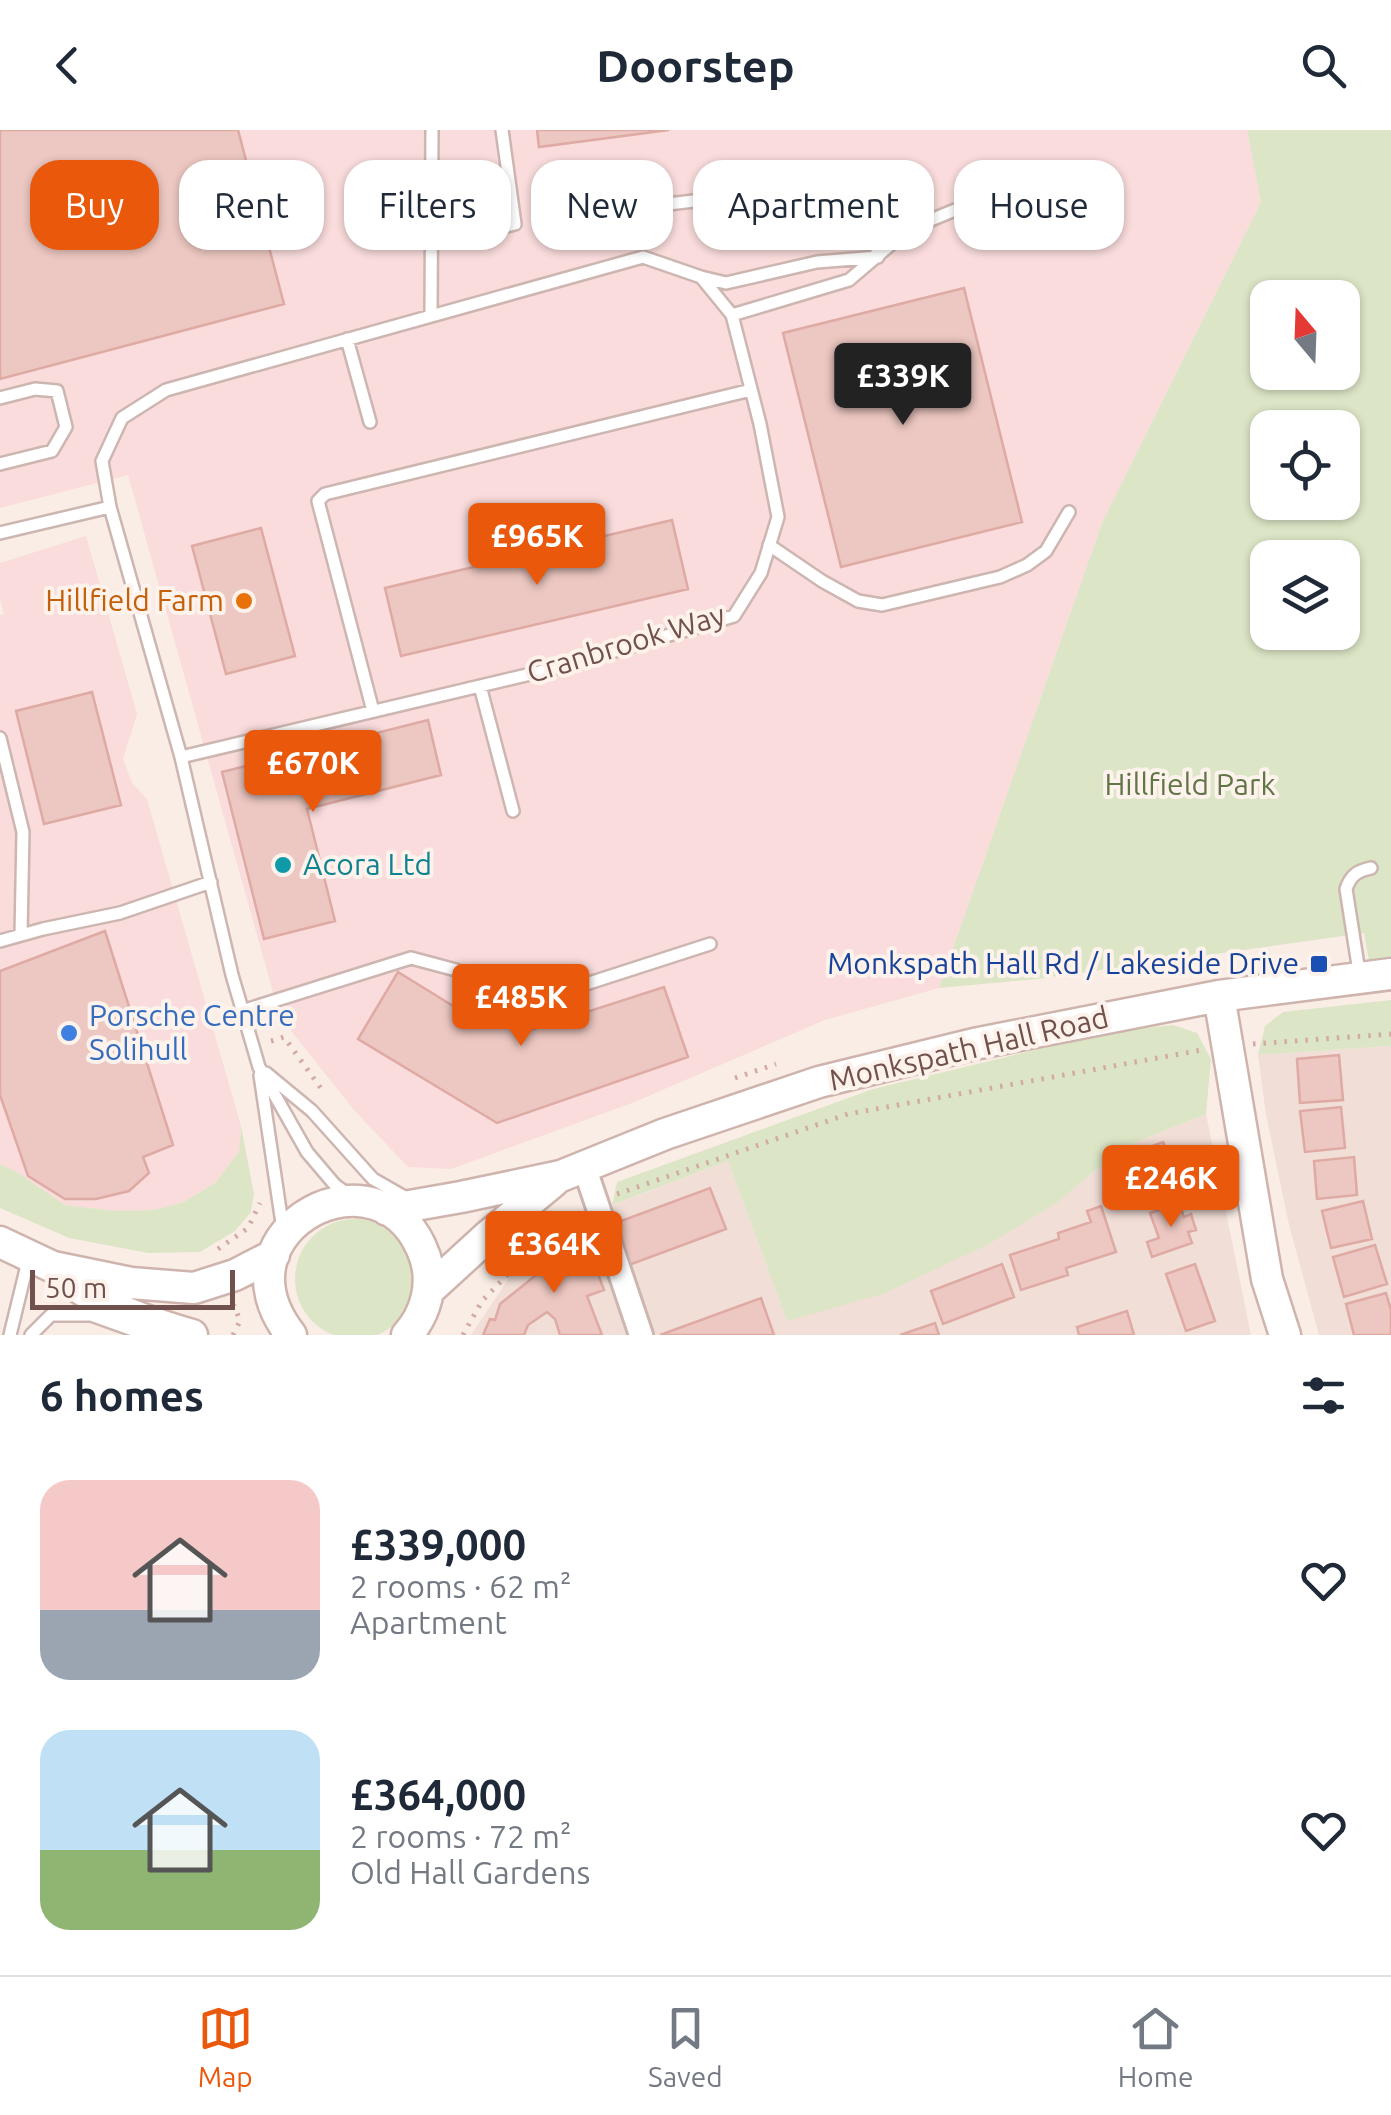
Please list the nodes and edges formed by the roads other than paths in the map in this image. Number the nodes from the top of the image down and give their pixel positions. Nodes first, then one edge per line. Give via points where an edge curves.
1 (432, 130) edge
2 (502, 130) edge
3 (432, 160) edge
4 (506, 160) edge
5 (511, 200) edge
6 (673, 203) edge
7 (954, 210) edge
8 (511, 225) edge
9 (432, 250) edge
10 (878, 257) junction
11 (701, 277) junction
12 (732, 315) junction
13 (431, 316) junction
14 (347, 339) junction
15 (751, 390) junction
16 (0, 398) edge
17 (370, 422) dead end
18 (0, 464) edge
19 (110, 507) junction
20 (1069, 512) dead end
21 (0, 533) edge
22 (770, 545) junction
23 (480, 686) junction
24 (373, 711) junction
25 (0, 738) edge
26 (182, 757) junction
27 (513, 812) dead end
28 (1371, 868) dead end
29 (210, 882) junction
30 (21, 935) junction
31 (0, 942) edge
32 (710, 944) dead end
33 (1391, 974) edge
34 (1360, 978) junction
35 (1218, 996) junction
36 (242, 1011) junction
37 (259, 1067) junction
38 (572, 1171) junction
39 (358, 1201) junction
40 (419, 1205) junction
41 (388, 1210) junction
42 (0, 1242) edge
43 (278, 1245) junction
44 (41, 1262) junction
45 (429, 1290) junction
46 (412, 1332) edge
47 (180, 1334) edge
48 (10, 1335) edge
49 (32, 1335) edge
50 (147, 1335) edge
51 (291, 1335) edge
52 (641, 1335) edge
53 (1285, 1335) edge

1 - 3 lane
2 - 4 lane
5 - 8 lane
6 - 10 lane via 836,184 854,188 870,202
7 - 10 lane via 909,229
9 - 13 lane
10 - 11 lane via 817,262 726,283
10 - 12 lane via 849,280
11 - 12 lane, Cranbrook Way
11 - 13 lane via 643,257
12 - 15 lane, Cranbrook Way
13 - 14 lane
14 - 17 lane
14 - 19 lane via 166,390 122,418 102,461
15 - 22 lane, Cranbrook Way via 778,517
15 - 24 lane via 325,494 318,502
16 - 18 lane via 35,388 57,391 66,427 52,451
19 - 21 lane
19 - 26 lane
20 - 22 lane via 1046,551 1027,565 882,605 858,602
22 - 23 lane, Cranbrook Way via 734,616
23 - 24 lane, Cranbrook Way
23 - 27 lane
24 - 26 lane, Cranbrook Way
25 - 30 lane via 23,832
26 - 29 lane
28 - 34 lane via 1357,871 1346,888
29 - 30 lane via 120,913
29 - 36 lane
30 - 31 lane
32 - 36 lane via 552,996 507,994 411,958
33 - 34 street, Monkspath Hall Road
34 - 35 street, Monkspath Hall Road
35 - 38 street, Monkspath Hall Road via 819,1082
35 - 53 street via 1267,1279
36 - 37 lane
37 - 39 lane via 307,1152 335,1186
37 - 40 lane via 312,1112 374,1180
37 - 43 lane
38 - 40 street, Monkspath Hall Road
38 - 45 street, Monkspath Hall Road
38 - 52 street via 598,1203
39 - 41 street, Monkspath Hall Road
39 - 43 street, Monkspath Hall Road via 316,1208
40 - 41 street, Monkspath Hall Road
41 - 45 street via 420,1244
42 - 44 street
43 - 44 street, Monkspath Hall Road via 235,1275 194,1288
43 - 51 street via 271,1299
44 - 47 street via 84,1293
44 - 48 lane
45 - 46 street, Monkspath Hall Road
49 - 50 lane via 51,1315 90,1316

